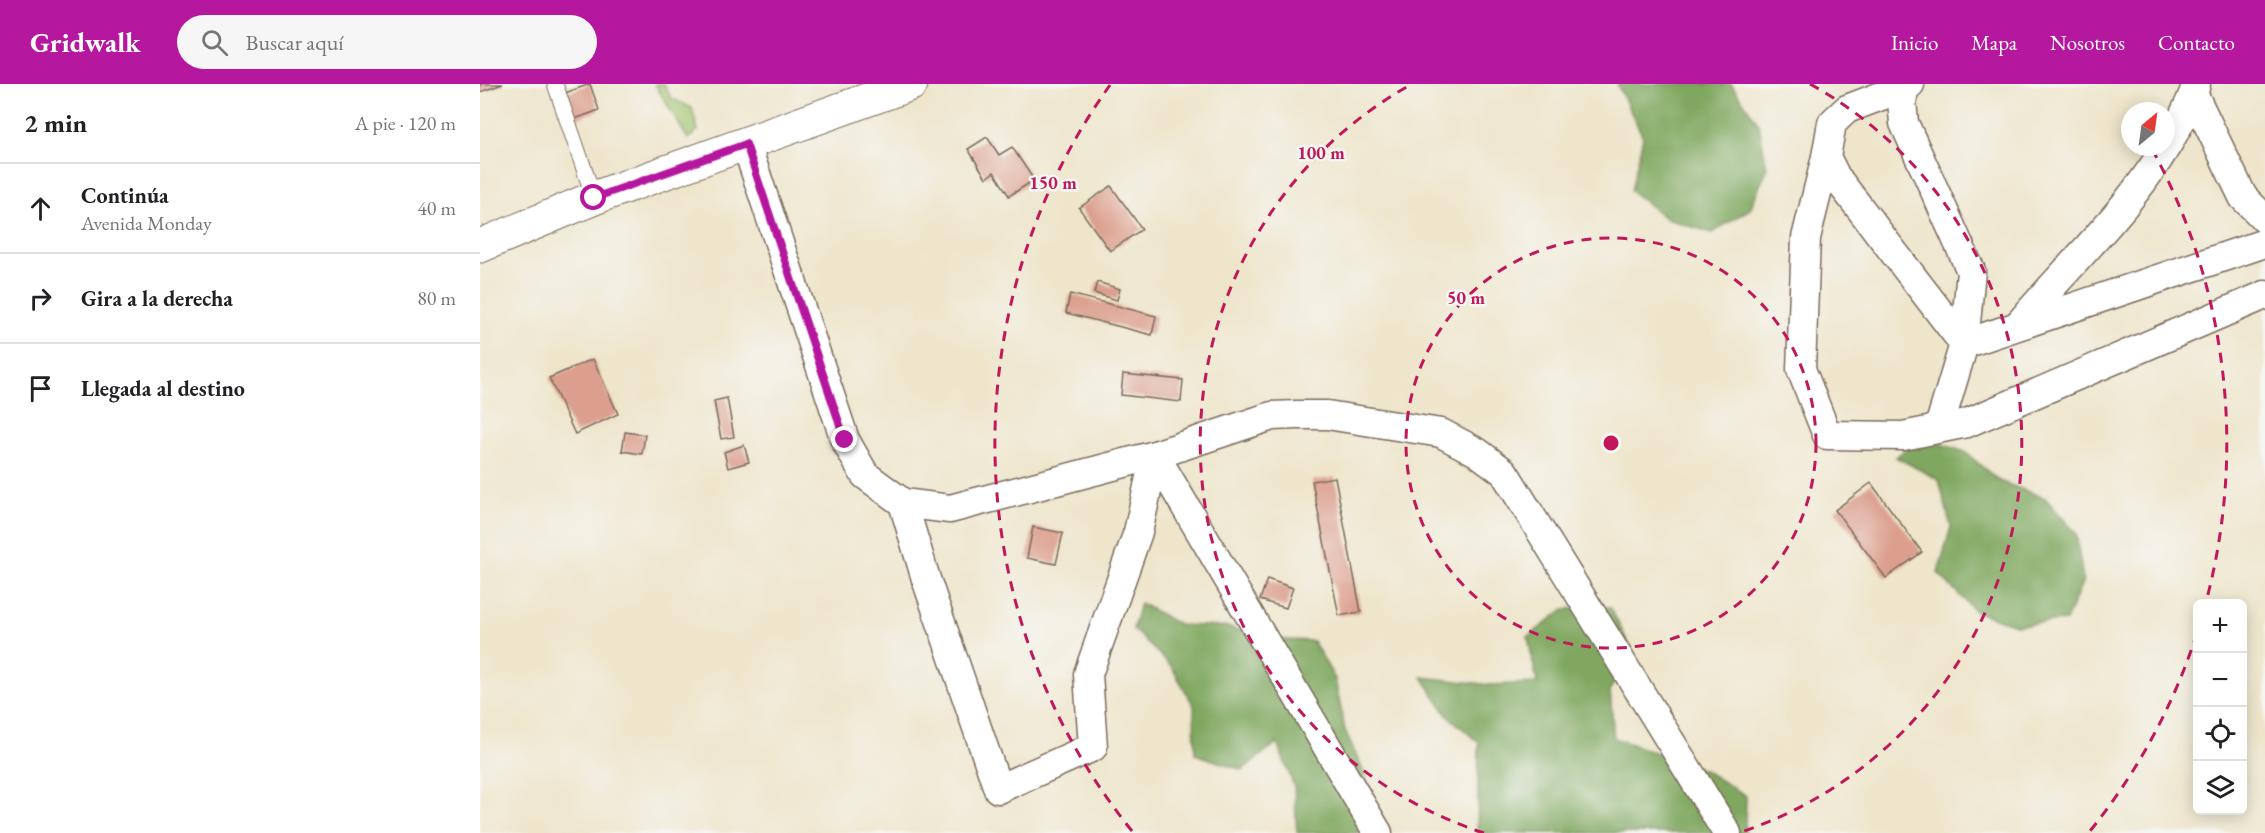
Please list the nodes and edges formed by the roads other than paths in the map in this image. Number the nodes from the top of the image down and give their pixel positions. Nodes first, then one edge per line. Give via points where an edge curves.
1 (555, 84) edge
2 (911, 84) edge
3 (1908, 85) edge
4 (2195, 89) edge
5 (746, 144) junction
6 (1826, 157) junction
7 (594, 198) junction
8 (2265, 219) edge
9 (2265, 243) edge
10 (480, 246) edge
11 (2265, 295) edge
12 (2019, 324) junction
13 (1964, 344) junction
14 (1939, 427) junction
15 (1155, 455) junction
16 (903, 503) junction
17 (1378, 833) edge
18 (1727, 833) edge

1 - 7 lane
2 - 5 main road
3 - 6 street via 1846,109 1832,123
3 - 13 street via 1902,101 1904,123 1971,271
4 - 8 street via 2243,197
4 - 12 street via 2168,145 2131,200
5 - 7 main road
5 - 16 street via 845,440 865,475
6 - 13 street via 1836,177
6 - 14 street via 1806,238 1801,369 1827,435 1903,436
7 - 10 main road
9 - 12 street
11 - 14 street via 1967,423
12 - 13 street
13 - 14 street
15 - 16 street via 950,509
15 - 16 street via 1138,532 1088,674 1093,747 998,789
15 - 17 street
15 - 18 street via 1272,416 1297,414 1442,433 1478,452 1504,472

